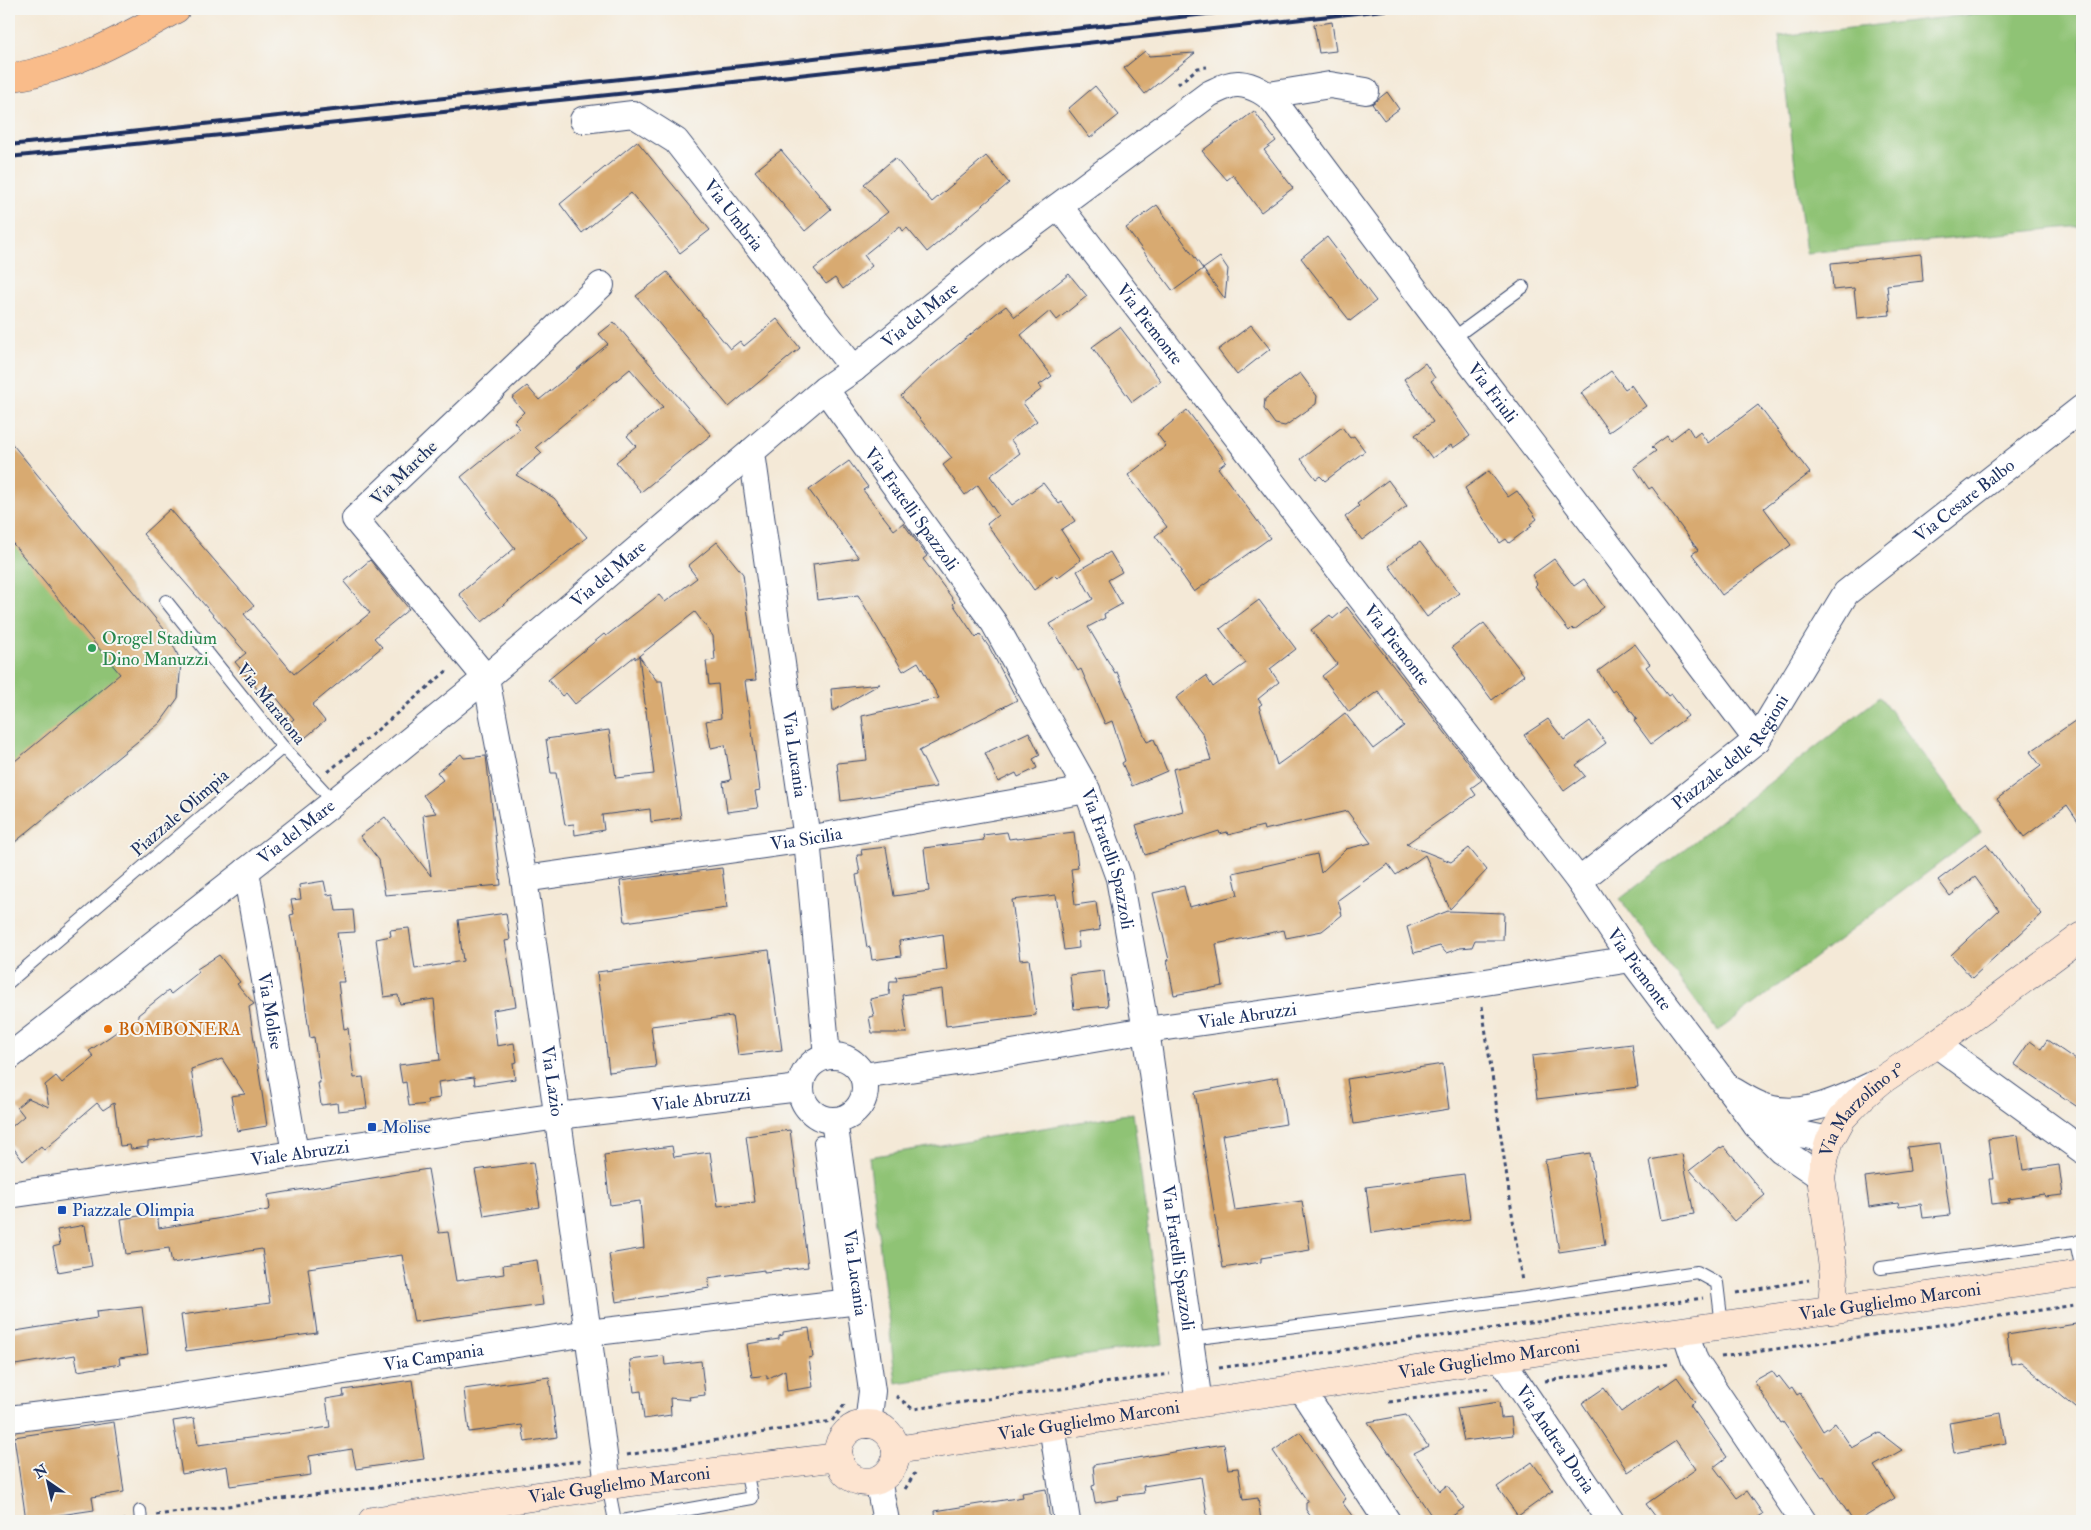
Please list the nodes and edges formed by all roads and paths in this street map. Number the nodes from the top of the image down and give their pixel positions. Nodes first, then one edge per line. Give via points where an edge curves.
1 (176, 9) edge
2 (9, 78) edge
3 (1366, 90) dead end
4 (1268, 95) junction
5 (583, 120) dead end
6 (1059, 206) junction
7 (600, 285) dead end
8 (1523, 287) dead end
9 (1452, 339) junction
10 (854, 369) junction
11 (824, 389) junction
12 (2082, 408) edge
13 (752, 453) junction
14 (1846, 593) joint
15 (166, 601) dead end
16 (486, 678) junction
17 (1757, 740) junction
18 (283, 747) junction
19 (1087, 790) junction
20 (334, 802) junction
21 (807, 839) junction
22 (246, 871) junction
23 (524, 879) junction
24 (1579, 881) junction
25 (2082, 936) edge
26 (1631, 958) junction
27 (9, 982) edge
28 (1479, 983) junction
29 (1146, 1030) junction
30 (1936, 1044) junction
31 (827, 1056) junction
32 (9, 1057) edge
33 (863, 1076) junction
34 (1882, 1080) junction
35 (800, 1088) junction
36 (1729, 1089) junction
37 (558, 1116) junction
38 (834, 1120) junction
39 (1756, 1125) junction
40 (1830, 1140) junction
41 (820, 1142) dead end
42 (2082, 1150) edge
43 (295, 1153) junction
44 (1822, 1187) junction
45 (9, 1195) edge
46 (2079, 1241) edge
47 (1881, 1268) dead end
48 (2082, 1270) edge
49 (2082, 1274) edge
50 (1834, 1276) junction
51 (1719, 1296) junction
52 (1525, 1298) junction
53 (850, 1302) junction
54 (1832, 1310) junction
55 (1722, 1326) junction
56 (1685, 1332) junction
57 (588, 1333) junction
58 (1190, 1339) junction
59 (1500, 1358) junction
60 (1194, 1371) junction
61 (1301, 1389) junction
62 (872, 1391) junction
63 (1199, 1403) junction
64 (9, 1419) edge
65 (868, 1425) junction
66 (1052, 1426) junction
67 (896, 1450) junction
68 (839, 1457) junction
69 (603, 1459) junction
70 (745, 1467) junction
71 (878, 1480) junction
72 (608, 1486) junction
73 (141, 1516) edge
74 (116, 1521) edge
75 (372, 1521) edge
76 (615, 1521) edge
77 (622, 1521) edge
78 (886, 1521) edge
79 (1067, 1521) edge
80 (1387, 1521) edge
81 (1611, 1521) edge
82 (1803, 1521) edge

1 - 2 highway via 110,46 71,63
3 - 4 street via 1330,85
4 - 6 street, Via del Mare via 1239,84 1220,82
4 - 9 street, Via Friuli
5 - 10 street, Via Umbria via 633,114 676,141
6 - 10 street, Via del Mare via 1002,248
6 - 24 street, Via Piemonte
7 - 16 street, Via Marche via 356,518
8 - 9 lane
9 - 17 street, Via Friuli
10 - 11 street, Via del Mare
11 - 13 street, Via del Mare
11 - 19 street, Via Fratelli Spazzoli via 994,623
12 - 14 street, Via Cesare Balbo
13 - 16 street, Via del Mare
13 - 21 street, Via Lucania
14 - 17 street, Piazzale delle Regioni
15 - 18 lane, Via Maratona
16 - 20 street, Via del Mare
16 - 23 street, Via Lazio
17 - 24 street, Piazzale delle Regioni
18 - 20 lane, Via Maratona
18 - 27 lane, Piazzale Olimpia
19 - 21 street, Via Sicilia
19 - 29 street, Via Fratelli Spazzoli via 1119,878
20 - 22 street, Via del Mare
21 - 23 street, Via Sicilia
21 - 31 street, Via Lucania
22 - 32 street, Via del Mare
22 - 43 street, Via Molise
23 - 37 street, Via Lazio
24 - 26 street, Via Piemonte
25 - 30 main road, Via Marzolino 1°
26 - 28 street, Viale Abruzzi
26 - 36 street, Via Piemonte
28 - 29 street, Viale Abruzzi
28 - 52 path
29 - 33 street, Viale Abruzzi
29 - 58 street, Via Fratelli Spazzoli
30 - 34 main road, Via Marzolino 1°
30 - 42 street
31 - 33 street via 849,1060
31 - 35 street via 818,1059 805,1071
33 - 38 street via 864,1096 860,1105 853,1113
34 - 36 street via 1842,1099 1813,1108 1786,1110 1761,1106
34 - 40 main road, Via Marzolino 1° via 1842,1118
35 - 37 street, Viale Abruzzi
35 - 38 street via 802,1098 814,1114
36 - 39 street, Via Piemonte
37 - 43 street, Viale Abruzzi
37 - 57 street, Via Lazio
38 - 53 street, Via Lucania
39 - 40 street
39 - 44 street, Via Piemonte
40 - 44 main road, Via Marzolino 1° via 1824,1156
41 - 53 lane
43 - 45 street, Viale Abruzzi
44 - 50 main road
46 - 47 lane
46 - 48 lane
49 - 54 main road, Viale Guglielmo Marconi
50 - 51 path
50 - 54 main road
51 - 52 lane via 1717,1283 1698,1272
51 - 55 lane
51 - 60 path
52 - 58 lane
53 - 57 street, Via Campania
53 - 62 street, Via Lucania
54 - 55 main road, Viale Guglielmo Marconi
55 - 56 main road, Viale Guglielmo Marconi
56 - 59 main road, Viale Guglielmo Marconi
56 - 82 street via 1695,1361
57 - 64 street, Via Campania via 132,1410
57 - 69 street, Via Lazio
58 - 60 street, Via Fratelli Spazzoli
59 - 61 main road, Viale Guglielmo Marconi
59 - 81 street, Via Andrea Doria
60 - 62 path via 913,1409 887,1389
60 - 63 street, Via Fratelli Spazzoli
61 - 63 main road, Viale Guglielmo Marconi
61 - 80 street
62 - 65 street, Via Lucania
62 - 69 path via 852,1394 832,1420
63 - 66 main road, Viale Guglielmo Marconi
65 - 67 main road via 887,1432
65 - 68 main road via 858,1426 843,1438
66 - 67 main road, Viale Guglielmo Marconi
66 - 79 street
67 - 71 main road via 892,1468
68 - 70 main road, Viale Guglielmo Marconi
68 - 71 main road via 842,1467 856,1480
69 - 72 street, Via Lazio
69 - 73 path
70 - 72 main road, Viale Guglielmo Marconi
70 - 77 lane via 752,1498
71 - 78 street
72 - 75 main road, Viale Guglielmo Marconi
72 - 76 lane
73 - 74 path

